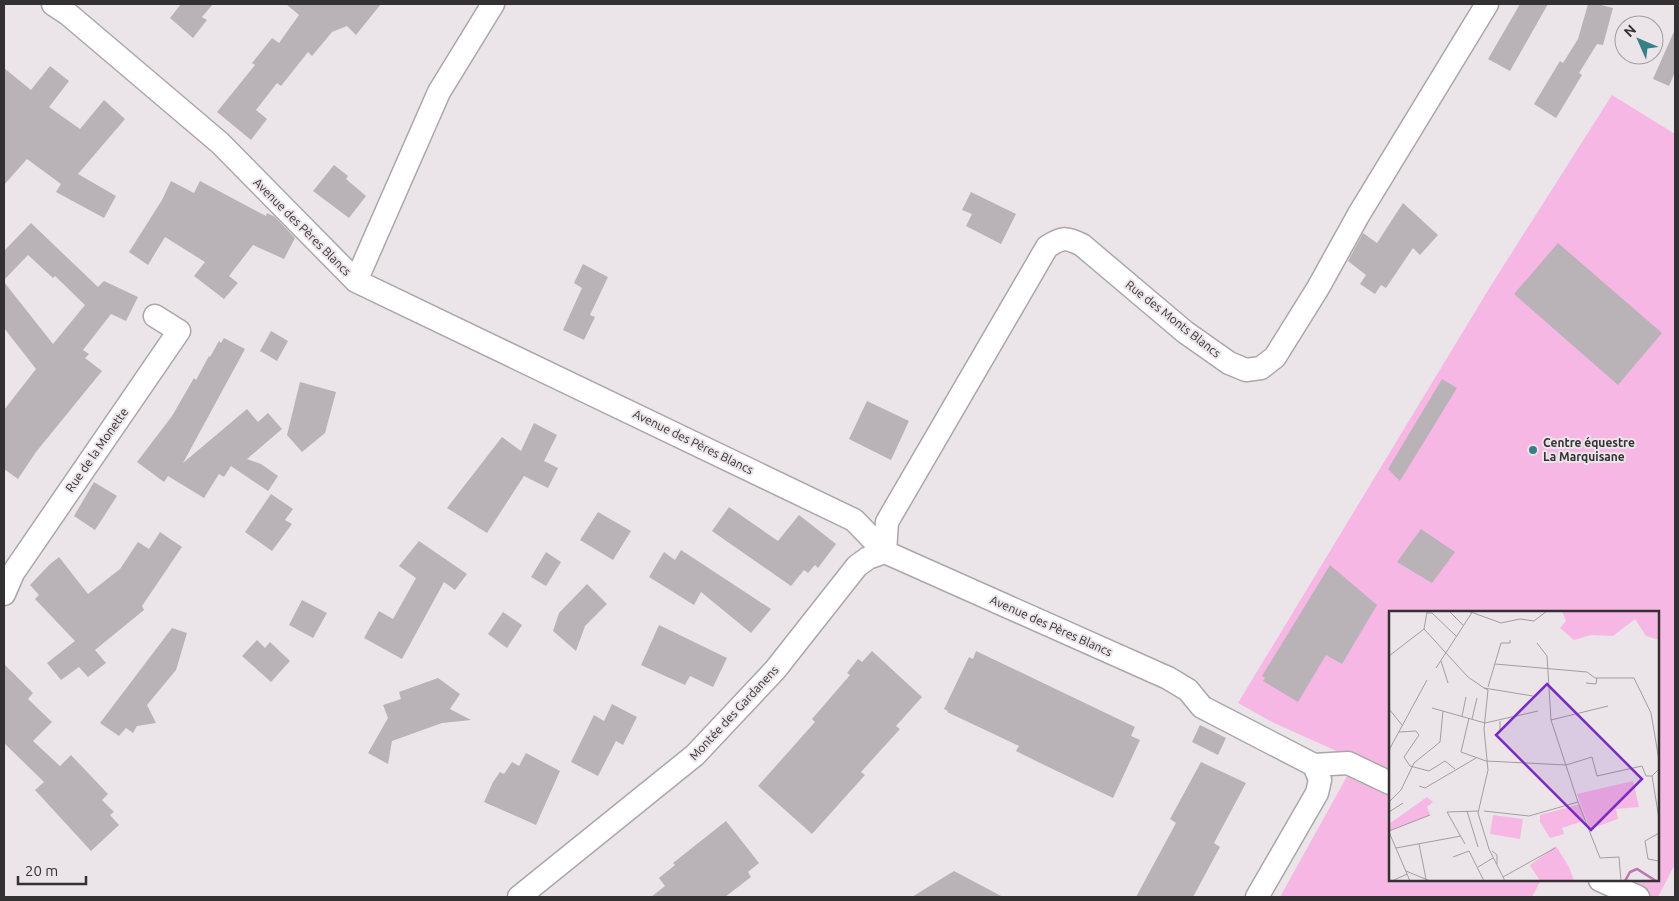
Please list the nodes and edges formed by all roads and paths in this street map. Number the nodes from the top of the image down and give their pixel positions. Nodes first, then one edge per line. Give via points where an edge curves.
1 (53, 4) edge
2 (493, 4) edge
3 (1487, 4) edge
4 (356, 281) junction
5 (155, 316) dead end
6 (885, 552) junction
7 (4, 594) edge
8 (1314, 765) junction
9 (1389, 783) edge
10 (1602, 881) edge
11 (519, 897) edge
12 (1257, 897) edge
13 (1638, 897) edge

1 - 4 street, Avenue des Pères Blancs via 220,143
2 - 4 street via 439,92
3 - 6 street, Rue des Monts Blancs via 1275,357 1261,368 1246,370 1229,363 1185,332 1082,245 1070,239 1058,240 1047,247 887,522
4 - 6 street, Avenue des Pères Blancs via 854,520
5 - 7 street, Rue de la Monette via 179,331 12,573
6 - 8 street, Avenue des Pères Blancs via 1168,678 1188,690 1202,707
6 - 11 street, Montée des Gardanens via 857,566 775,670 695,756
8 - 9 street via 1348,763
8 - 12 street via 1320,780 1317,793
10 - 13 street

